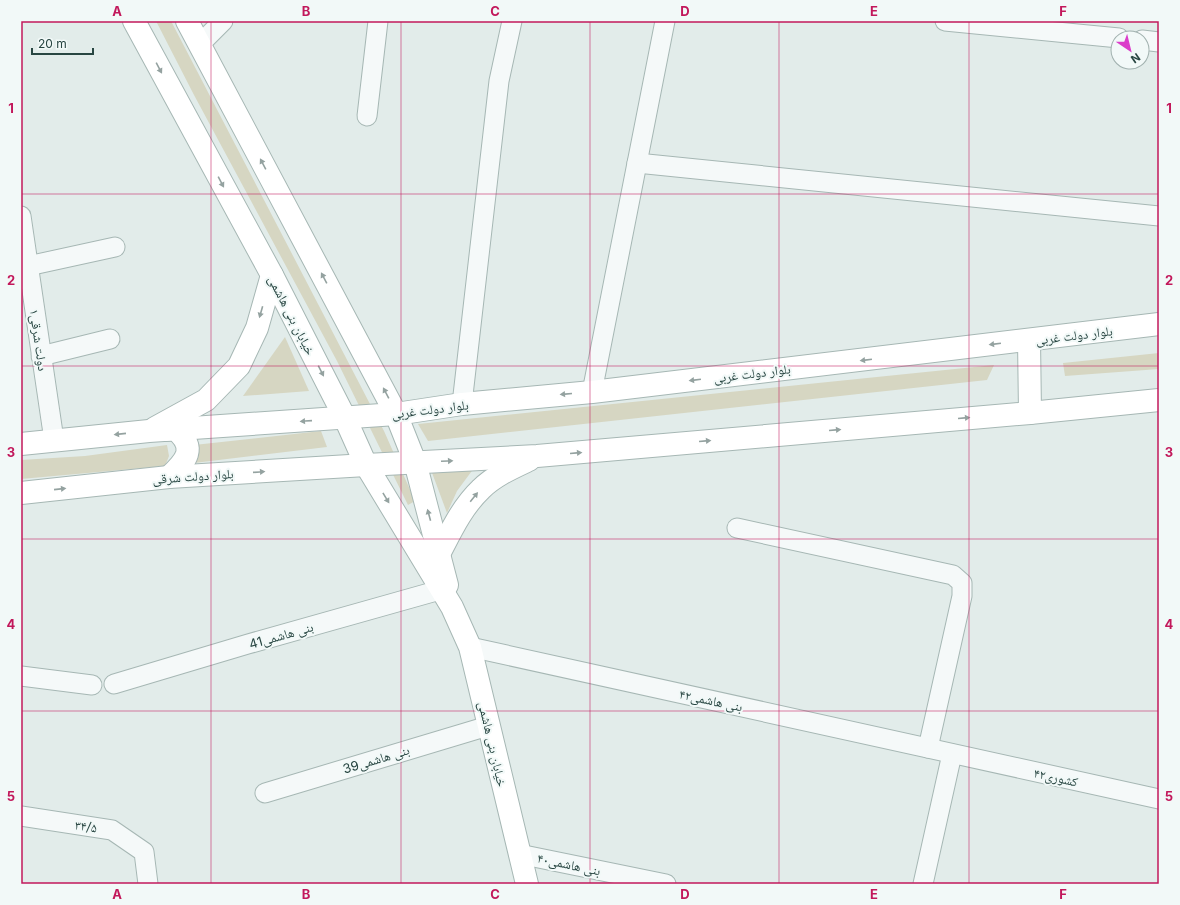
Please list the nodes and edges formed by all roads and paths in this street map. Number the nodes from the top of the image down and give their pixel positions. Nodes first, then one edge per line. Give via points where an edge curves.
1 (134, 21) edge
2 (187, 21) edge
3 (223, 21) edge
4 (378, 21) edge
5 (512, 21) edge
6 (665, 21) edge
7 (944, 21) edge
8 (1110, 37) edge
9 (199, 44) junction
10 (367, 116) dead end
11 (637, 163) junction
12 (21, 216) edge
13 (1159, 216) edge
14 (115, 248) dead end
15 (25, 266) edge
16 (272, 275) junction
17 (1159, 324) edge
18 (110, 339) dead end
19 (1029, 340) junction
20 (42, 356) junction
21 (592, 392) junction
22 (1159, 400) edge
23 (462, 404) junction
24 (1030, 413) junction
25 (396, 414) junction
26 (345, 418) junction
27 (149, 431) junction
28 (54, 440) junction
29 (21, 444) edge
30 (537, 456) junction
31 (415, 462) junction
32 (366, 465) junction
33 (169, 477) junction
34 (21, 493) edge
35 (737, 528) dead end
36 (439, 554) junction
37 (447, 595) junction
38 (470, 647) junction
39 (21, 676) edge
40 (114, 684) dead end
41 (92, 685) dead end
42 (488, 726) junction
43 (928, 748) junction
44 (952, 754) junction
45 (265, 793) dead end
46 (1159, 799) edge
47 (21, 816) edge
48 (519, 854) junction
49 (148, 884) edge
50 (527, 884) edge
51 (666, 884) edge
52 (923, 884) edge

1 -> 16 main road, خیابان بنی هاشمی
2 - 9 main road, خیابان بنی هاشمی
3 - 9 street
4 - 10 street
5 - 23 street via 498,81
6 - 11 street
7 - 8 street
25 -> 9 main road, خیابان بنی هاشمی
11 - 13 street
11 - 21 street
12 - 15 street, ۱دولت شرقی
14 - 15 street
15 - 20 street, ۱دولت شرقی
16 -> 26 main road, خیابان بنی هاشمی
16 -> 27 main road via 256,328 239,366 206,400
17 - 19 main road, بلوار دولت غربی
18 - 20 street
19 -> 21 main road, بلوار دولت غربی
19 - 24 main road
20 - 28 street, ۱دولت شرقی
21 -> 23 main road, بلوار دولت غربی
22 - 24 main road
23 - 25 main road, بلوار دولت غربی
30 -> 24 main road
25 - 26 main road, بلوار دولت غربی
25 - 31 main road, خیابان بنی هاشمی
26 -> 27 main road
26 - 32 main road, خیابان بنی هاشمی
27 -> 28 main road
27 - 33 main road via 175,429 183,435 187,443 184,463
28 - 29 main road
31 -> 30 main road
36 -> 30 main road via 460,515 481,489 505,471
31 - 32 main road
36 -> 31 main road, خیابان بنی هاشمی
33 -> 32 main road, بلوار دولت شرقی
32 -> 37 main road, خیابان بنی هاشمی
34 -> 33 main road, بلوار دولت شرقی
35 - 43 street via 953,575 962,583 962,596
36 - 37 main road, خیابان بنی هاشمی
37 - 38 main road, خیابان بنی هاشمی
37 - 40 street, بنی هاشمی41 via 248,644
38 - 42 main road, خیابان بنی هاشمی
38 - 43 street, بنی هاشمی۴۲
39 - 41 street
42 - 45 street, بنی هاشمی39
42 - 48 main road, خیابان بنی هاشمی
43 - 44 street, بنی هاشمی۴۲
44 - 46 street, کشوری۴۲
44 - 52 street
47 - 49 street, ۳۴/۵ via 112,830 144,852
48 - 50 main road, خیابان بنی هاشمی
48 - 51 street, بنی هاشمی۴۰

